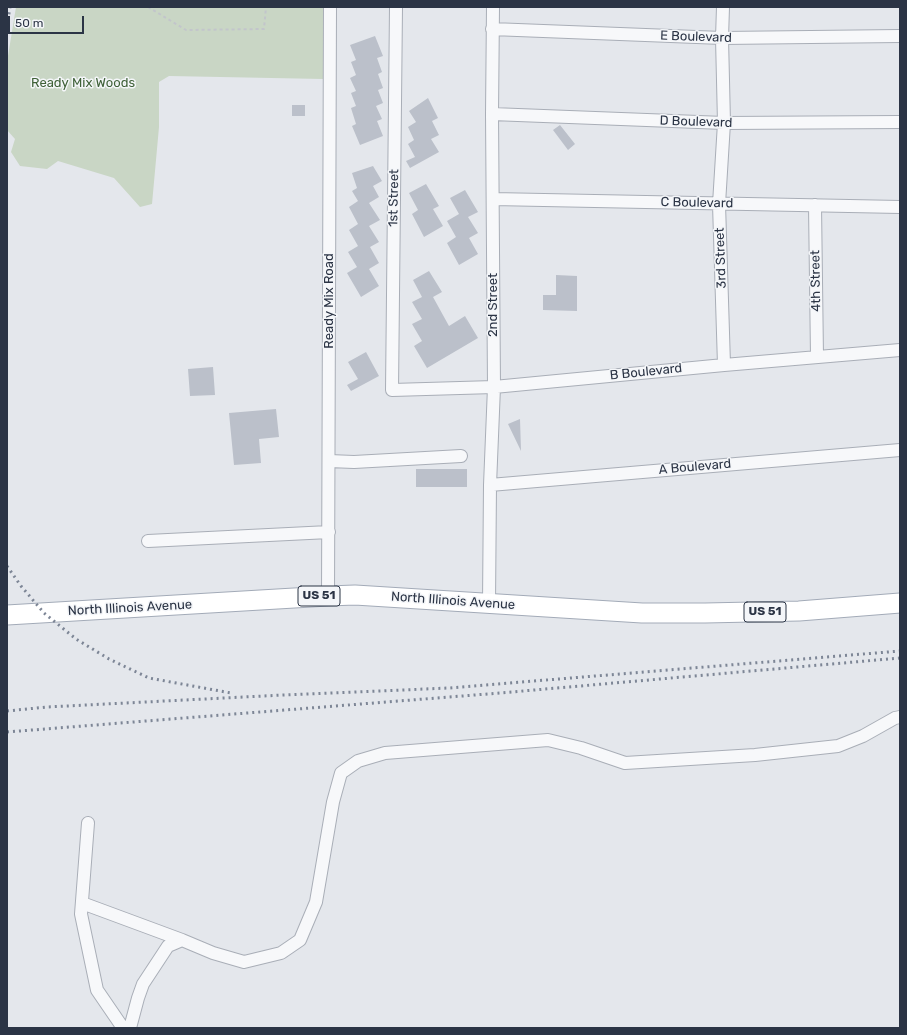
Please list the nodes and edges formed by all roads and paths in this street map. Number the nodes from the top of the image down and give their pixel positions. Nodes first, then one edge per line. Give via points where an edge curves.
1 (148, 7) edge
2 (266, 7) edge
3 (330, 7) edge
4 (396, 7) edge
5 (492, 7) edge
6 (724, 7) edge
7 (492, 30) junction
8 (900, 36) edge
9 (722, 38) junction
10 (492, 114) junction
11 (900, 122) edge
12 (724, 123) junction
13 (493, 199) junction
14 (719, 204) junction
15 (815, 206) junction
16 (900, 207) edge
17 (900, 350) edge
18 (817, 357) junction
19 (724, 365) junction
20 (494, 387) junction
21 (392, 390) joint
22 (900, 450) edge
23 (461, 456) dead end
24 (329, 462) junction
25 (490, 485) junction
26 (329, 532) junction
27 (148, 541) dead end
28 (328, 596) junction
29 (489, 603) junction
30 (900, 603) edge
31 (7, 615) edge
32 (900, 717) edge
33 (88, 823) dead end
34 (82, 903) junction
35 (182, 940) junction
36 (123, 1028) edge
37 (130, 1028) edge

1 - 2 path via 186,30 264,29
3 - 24 street, Ready Mix Road
4 - 21 street, 1st Street
5 - 7 street, 2nd Street
6 - 9 street, 3rd Street
7 - 9 street, E Boulevard
7 - 10 street, 2nd Street
8 - 9 street, E Boulevard
9 - 12 street, 3rd Street
10 - 12 street, D Boulevard
10 - 13 street, 2nd Street
11 - 12 street, D Boulevard
12 - 14 street, 3rd Street
13 - 14 street, C Boulevard
13 - 20 street, 2nd Street
14 - 15 street, C Boulevard
14 - 19 street, 3rd Street
15 - 16 street, C Boulevard
15 - 18 street, 4th Street
17 - 18 street, B Boulevard
18 - 19 street, B Boulevard
19 - 20 street, B Boulevard
20 - 21 street, B Boulevard
20 - 25 street, 2nd Street
22 - 25 street, A Boulevard
23 - 24 street
24 - 26 street, Ready Mix Road
25 - 29 street, 2nd Street
26 - 27 street
26 - 28 street, Ready Mix Road
28 - 29 main road, North Illinois Avenue / US 51 via 355,595
28 - 31 main road, North Illinois Avenue / US 51
29 - 30 main road, North Illinois Avenue / US 51 via 650,613 799,611
32 - 35 street via 838,746 755,755 625,764 582,748 548,740 384,753 358,761 341,773 333,802 316,902 300,940 281,953 244,962
33 - 34 street
34 - 35 street
34 - 36 street via 81,914 97,990
35 - 37 street via 168,946 143,984

